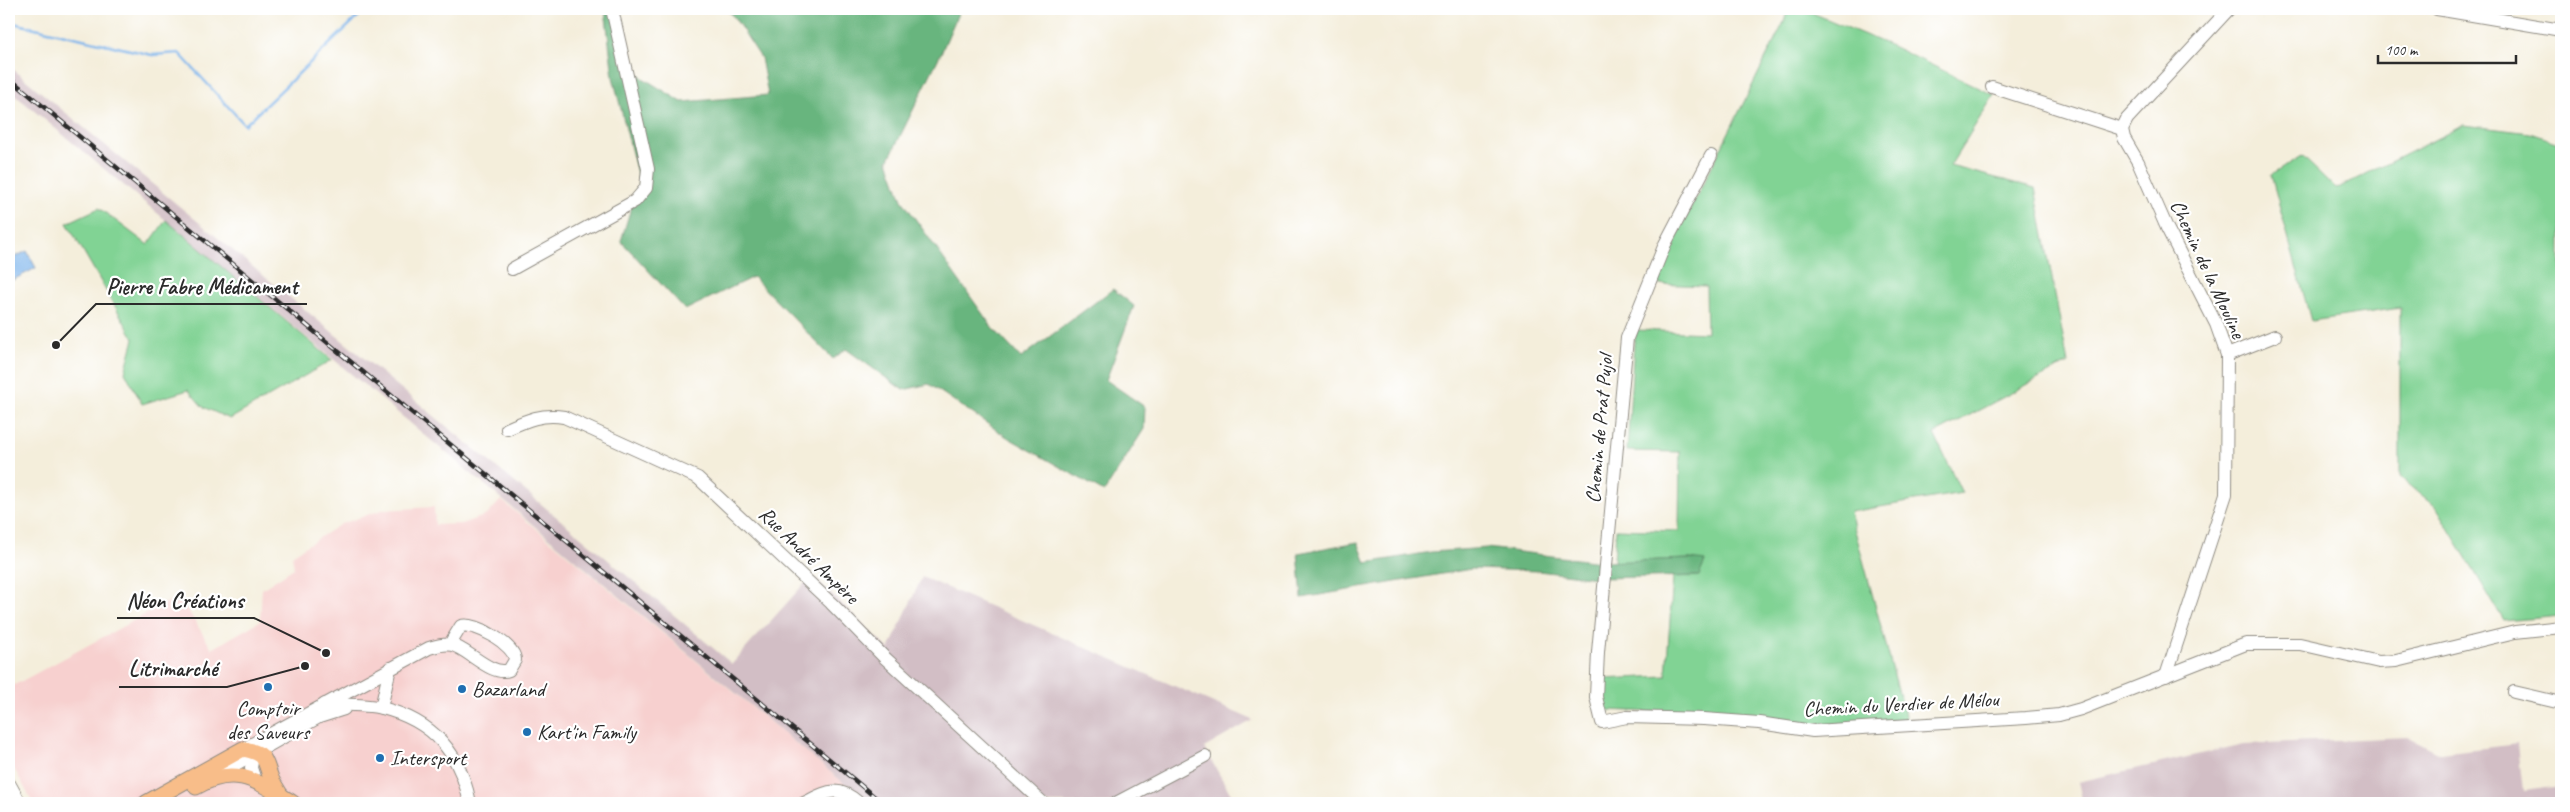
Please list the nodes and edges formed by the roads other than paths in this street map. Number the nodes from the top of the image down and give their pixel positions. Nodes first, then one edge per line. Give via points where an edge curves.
1 (612, 9) edge
2 (2229, 9) edge
3 (2437, 9) edge
4 (2561, 30) edge
5 (1992, 87) dead end
6 (2122, 129) junction
7 (1711, 156) dead end
8 (512, 269) dead end
9 (2275, 336) dead end
10 (2227, 355) junction
11 (507, 429) dead end
12 (2561, 627) edge
13 (450, 644) junction
14 (390, 668) junction
15 (2166, 676) junction
16 (359, 685) junction
17 (2514, 692) dead end
18 (2561, 703) edge
19 (324, 704) junction
20 (356, 706) junction
21 (381, 708) junction
22 (1602, 722) joint
23 (255, 751) junction
24 (1205, 756) dead end
25 (211, 778) junction
26 (255, 780) junction
27 (9, 783) edge
28 (287, 800) edge
29 (20, 803) edge
30 (146, 803) edge
31 (168, 803) edge
32 (470, 803) edge
33 (804, 803) edge
34 (859, 803) edge
35 (1042, 803) edge
36 (1116, 803) edge

1 - 8 street via 648,169 646,188 635,201
2 - 6 street via 2126,119
3 - 4 street
5 - 6 street
6 - 10 street, Chemin de la Mouline via 2216,324
7 - 22 street, Chemin de Prat Pujol via 1654,269 1625,350 1598,652 1596,697
9 - 10 street
10 - 15 street, Chemin de la Mouline via 2226,494
11 - 35 street, Rue André Ampère via 530,419 550,415 564,417 698,478
12 - 15 street, Chemin du Verdier de Mélou via 2515,632 2396,661 2379,662 2315,646 2259,643 2234,648
13 - 13 street via 497,670 508,670 515,660 507,646 472,625 461,626
13 - 14 street via 420,652
14 - 16 street
14 - 21 street
15 - 22 street, Chemin du Verdier de Mélou via 2081,709 2026,718 1813,731 1713,720 1627,717
16 - 19 street
16 - 20 street
17 - 18 street
19 - 20 street
19 - 23 street
20 - 21 street
20 - 23 street via 319,717
21 - 32 street via 419,721 438,737 456,759
23 - 25 street
23 - 26 street via 251,768
23 - 28 main road
23 - 30 main road
24 - 36 street
25 - 26 main road via 234,775
25 - 31 main road
26 - 28 main road
27 - 29 street
33 - 34 street via 837,791 847,793

